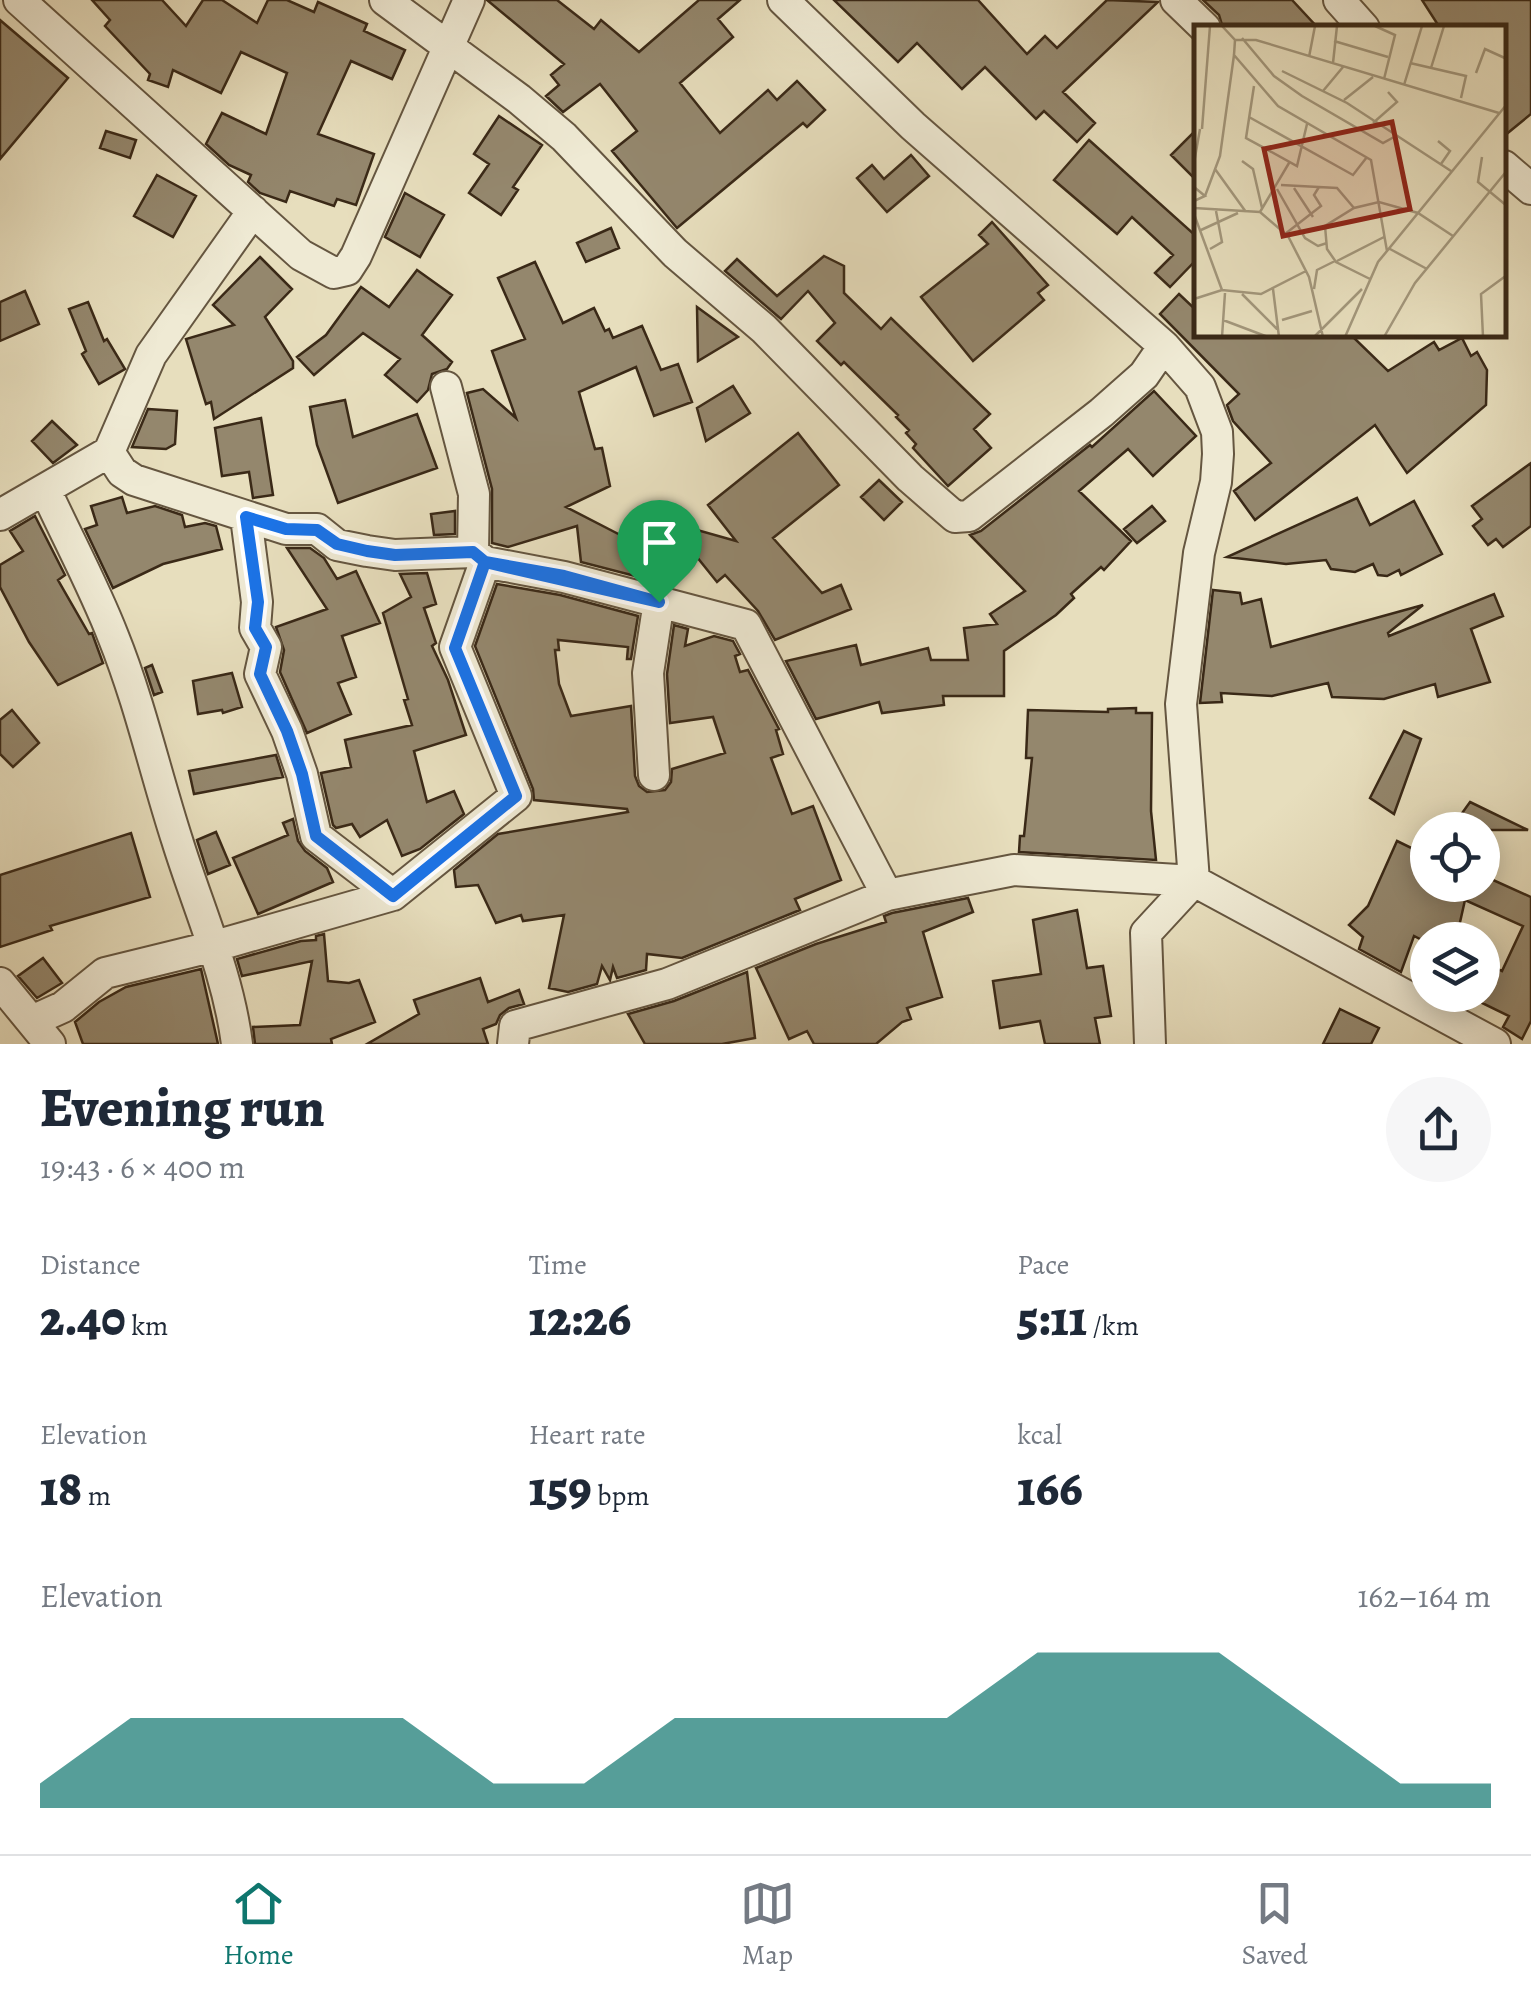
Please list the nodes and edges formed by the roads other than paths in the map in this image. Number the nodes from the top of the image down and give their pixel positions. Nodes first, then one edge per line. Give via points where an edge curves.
1 (19, 0) edge
2 (385, 0) edge
3 (469, 0) edge
4 (783, 0) edge
5 (1176, 0) edge
6 (1339, 0) edge
7 (1202, 25) edge
8 (1361, 25) edge
9 (447, 45) junction
10 (253, 211) junction
11 (1164, 346) junction
12 (446, 387) dead end
13 (110, 452) junction
14 (46, 491) junction
15 (0, 515) edge
16 (246, 517) junction
17 (479, 557) junction
18 (659, 602) junction
19 (654, 774) dead end
20 (1194, 882) junction
21 (887, 894) junction
22 (393, 896) junction
23 (215, 946) junction
24 (0, 983) edge
25 (41, 1032) edge
26 (237, 1044) edge
27 (513, 1044) edge
28 (1150, 1044) edge
29 (1496, 1044) edge

1 - 10 street
2 - 9 street
3 - 9 street
4 - 11 street via 913,126
5 - 7 street
6 - 8 street
9 - 10 street via 346,270 334,274 318,266
9 - 11 street via 564,137 674,253 764,328 955,517 968,516 1101,412 1144,375
10 - 13 street via 151,355
11 - 20 street via 1200,387 1217,432 1216,482 1193,592 1180,704
12 - 17 street via 474,494
13 - 14 street
13 - 16 street via 134,480
14 - 15 street
14 - 23 street via 112,634
16 - 17 street via 317,530 337,544 367,551
16 - 22 street via 258,602 255,628 266,647 260,674 297,760 316,836
17 - 18 street
17 - 22 street via 455,648 516,796
18 - 19 street via 648,674
18 - 21 street via 746,625
20 - 21 street via 1014,870
20 - 28 street via 1146,933
20 - 29 street
21 - 27 street via 667,984 516,1026
22 - 23 street
23 - 25 street via 105,973
23 - 26 street
24 - 25 street

